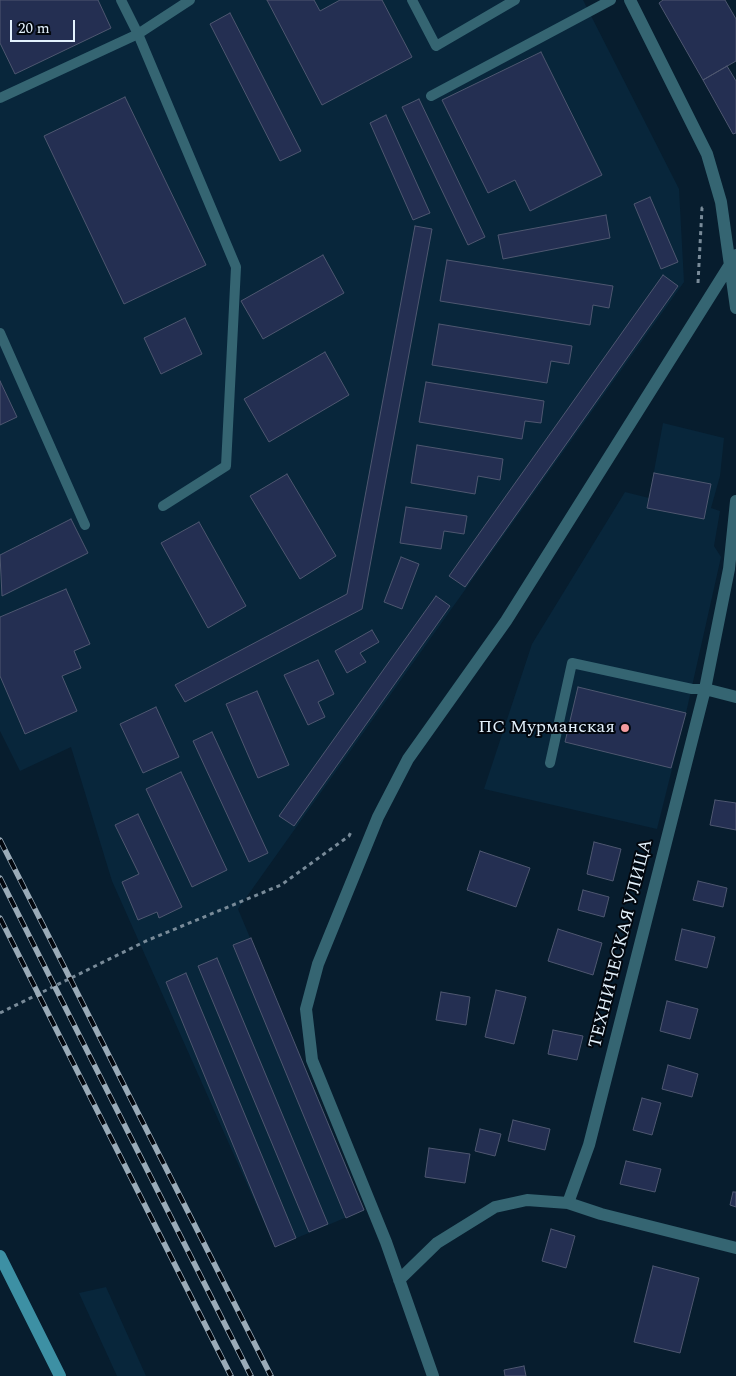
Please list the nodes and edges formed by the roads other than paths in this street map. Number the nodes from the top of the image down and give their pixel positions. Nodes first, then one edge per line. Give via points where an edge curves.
1 (121, 0) edge
2 (190, 0) edge
3 (412, 0) edge
4 (515, 0) edge
5 (611, 0) edge
6 (630, 0) edge
7 (138, 34) junction
8 (431, 96) dead end
9 (0, 98) edge
10 (733, 260) edge
11 (736, 308) edge
12 (0, 333) edge
13 (736, 501) edge
14 (163, 506) dead end
15 (85, 525) dead end
16 (705, 689) junction
17 (736, 697) edge
18 (550, 763) dead end
19 (568, 1203) junction
20 (736, 1248) edge
21 (0, 1256) edge
22 (399, 1280) junction
23 (60, 1376) edge
24 (433, 1376) edge

1 - 7 lane
2 - 7 lane
3 - 4 lane via 436,46
5 - 8 lane
6 - 10 street via 707,154
7 - 9 lane
7 - 14 lane via 236,267 226,466
10 - 11 street
10 - 22 street via 506,621 408,759 378,817 318,964 306,1009 312,1060
12 - 15 lane
13 - 16 street, ТЕХНИЧЕСКАЯ УЛИЦА via 729,569
16 - 17 street
16 - 18 lane via 572,663
16 - 19 street, ТЕХНИЧЕСКАЯ УЛИЦА via 589,1145
19 - 20 street
19 - 22 street via 527,1200 496,1208 437,1243
21 - 23 street
22 - 24 street

